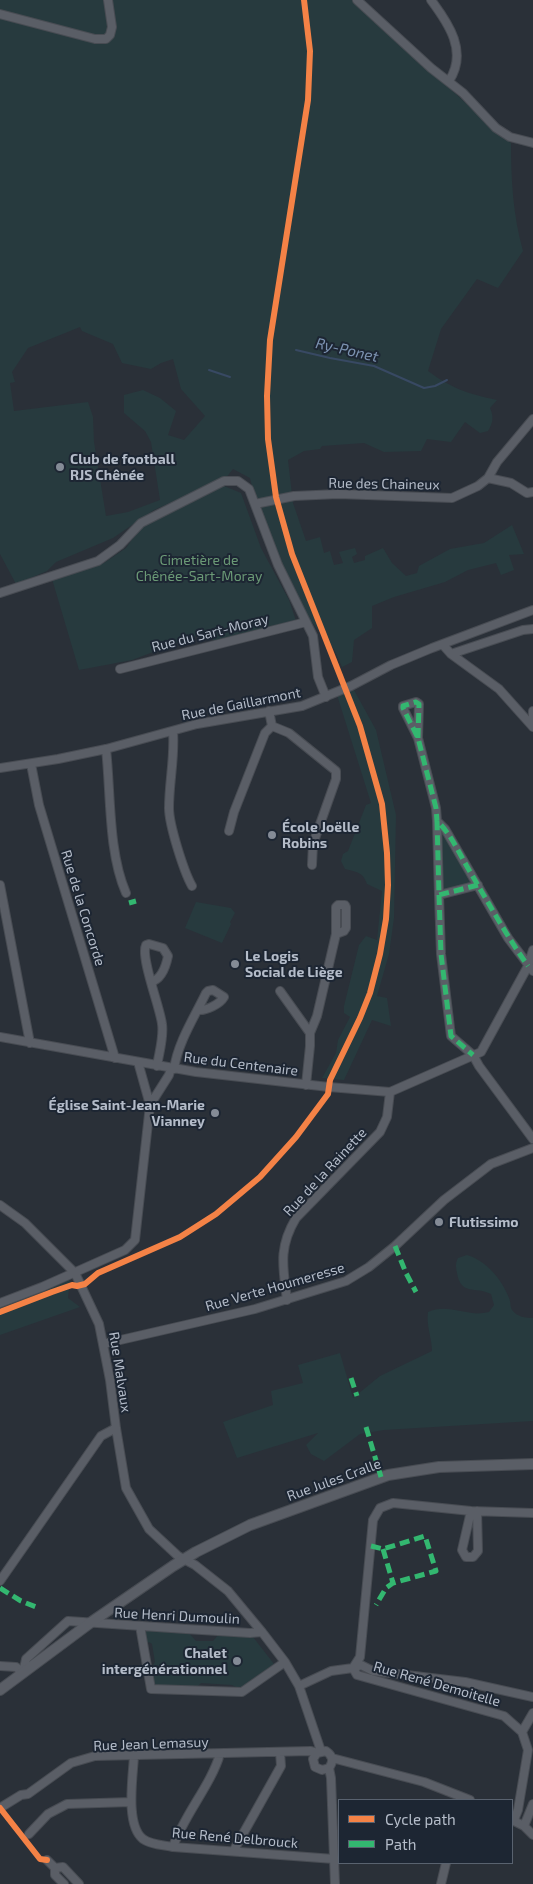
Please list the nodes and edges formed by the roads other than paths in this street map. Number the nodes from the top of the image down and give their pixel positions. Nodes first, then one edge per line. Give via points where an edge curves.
1 (108, 0) edge
2 (357, 0) edge
3 (431, 0) edge
4 (0, 14) edge
5 (449, 81) junction
6 (533, 143) edge
7 (533, 419) edge
8 (488, 478) junction
9 (533, 492) edge
10 (258, 503) junction
11 (0, 593) edge
12 (533, 610) edge
13 (306, 622) junction
14 (533, 629) edge
15 (443, 645) junction
16 (451, 654) junction
17 (120, 669) dead end
18 (326, 697) junction
19 (268, 711) junction
20 (533, 711) edge
21 (272, 726) junction
22 (533, 727) edge
23 (173, 731) junction
24 (418, 738) dead end
25 (106, 749) junction
26 (31, 764) junction
27 (0, 768) edge
28 (437, 821) junction
29 (228, 831) dead end
30 (312, 865) dead end
31 (0, 885) edge
32 (478, 885) junction
33 (192, 886) dead end
34 (126, 893) dead end
35 (439, 895) junction
36 (336, 934) dead end
37 (533, 950) edge
38 (530, 968) edge
39 (151, 982) junction
40 (280, 991) dead end
41 (198, 1010) dead end
42 (310, 1033) junction
43 (0, 1037) edge
44 (30, 1043) junction
45 (473, 1055) junction
46 (115, 1058) junction
47 (138, 1062) junction
48 (156, 1066) junction
49 (172, 1069) junction
50 (306, 1085) junction
51 (390, 1092) junction
52 (150, 1105) junction
53 (533, 1139) edge
54 (533, 1148) edge
55 (0, 1205) edge
56 (75, 1272) junction
57 (287, 1300) junction
58 (0, 1303) edge
59 (103, 1344) junction
60 (116, 1428) junction
61 (533, 1464) edge
62 (474, 1511) junction
63 (533, 1512) edge
64 (184, 1559) junction
65 (0, 1581) edge
66 (90, 1623) junction
67 (140, 1626) junction
68 (262, 1632) junction
69 (285, 1662) junction
70 (0, 1666) edge
71 (353, 1668) junction
72 (23, 1673) junction
73 (299, 1686) junction
74 (0, 1690) edge
75 (533, 1697) edge
76 (533, 1713) edge
77 (522, 1732) junction
78 (280, 1752) junction
79 (319, 1752) junction
80 (220, 1754) junction
81 (134, 1756) junction
82 (332, 1758) junction
83 (329, 1768) junction
84 (467, 1799) edge
85 (131, 1802) junction
86 (533, 1804) edge
87 (0, 1808) edge
88 (518, 1810) junction
89 (528, 1815) junction
90 (513, 1820) edge
91 (524, 1826) junction
92 (29, 1834) dead end
93 (533, 1835) edge
94 (173, 1847) junction
95 (234, 1850) junction
96 (334, 1858) junction
97 (47, 1860) dead end
98 (446, 1864) edge
99 (55, 1868) junction
100 (64, 1884) edge
101 (79, 1884) edge
102 (334, 1884) edge
103 (441, 1884) edge

1 - 4 street via 112,31 104,40
2 - 5 street
3 - 5 street via 450,26 456,47 457,62
5 - 6 street via 496,128 510,137
7 - 8 street
8 - 9 street via 511,483 526,493
8 - 10 street, Rue des Chaineux via 452,498 338,494 294,496
10 - 11 street via 249,489 238,481 224,481 141,523 120,545 98,561
10 - 13 street via 278,565
12 - 15 street, Rue de Gaillarmont
13 - 17 street, Rue du Sart-Moray
13 - 18 street via 313,636 318,677
14 - 16 street
15 - 16 street
15 - 18 street, Rue de Gaillarmont via 390,665
16 - 22 street via 500,689
18 - 19 street, Rue de Gaillarmont via 302,706
19 - 21 street
19 - 23 street, Rue de Gaillarmont
20 - 22 street
21 - 29 street via 265,733
21 - 30 street via 289,733 336,771 313,844
23 - 25 street, Rue de Gaillarmont
23 - 33 street via 168,810 186,876
24 - 28 street
25 - 26 street, Rue de Gaillarmont
25 - 34 street via 114,839 120,880
26 - 27 street, Rue de Gaillarmont
26 - 46 street, Rue de la Concorde via 39,805
28 - 32 street via 445,828
28 - 35 street
31 - 44 street
32 - 35 street
32 - 38 street via 508,938
35 - 45 street via 441,954 451,1036
36 - 42 street
37 - 38 street
38 - 45 street via 481,1052
39 - 39 street via 144,952 149,944 163,948 168,956 161,975
39 - 48 street via 162,1025
40 - 42 street
41 - 49 street
42 - 50 street
43 - 44 street, Rue du Centenaire
44 - 46 street, Rue du Centenaire
45 - 51 street, Rue du Centenaire
45 - 53 street
46 - 47 street, Rue du Centenaire
47 - 48 street, Rue du Centenaire
47 - 52 street
48 - 49 street, Rue du Centenaire
49 - 50 street, Rue du Centenaire
49 - 52 street
50 - 51 street, Rue du Centenaire
51 - 57 street, Rue de la Rainette via 388,1117 380,1132 296,1218 288,1232 283,1247
52 - 56 street via 135,1240 125,1250
54 - 57 street, Rue Verte Houmeresse via 491,1164 355,1277
55 - 56 street, Rue Malvaux via 25,1223
56 - 58 street
56 - 59 street, Rue Malvaux via 99,1324
57 - 59 street, Rue Verte Houmeresse
59 - 60 street, Rue Malvaux
60 - 64 street, Rue Malvaux via 126,1488 149,1529
60 - 65 street via 101,1436
61 - 64 street, Rue Jules Cralle via 439,1467 388,1475 250,1525
62 - 62 street via 462,1550 466,1557 473,1557 478,1551
62 - 63 street, Rue René Demoitelle
62 - 71 street, Rue René Demoitelle via 393,1503 380,1508 373,1525 360,1657
64 - 66 street, Rue Jules Cralle
64 - 68 street, Rue Malvaux via 228,1591
66 - 67 street, Rue Henri Dumoulin
66 - 72 street, Rue Jules Cralle
66 - 72 street, Rue Henri Dumoulin via 68,1621 30,1654
67 - 68 street, Rue Henri Dumoulin
67 - 69 street via 151,1689 242,1692
68 - 69 street, Rue Malvaux
69 - 73 street, Rue Malvaux
70 - 72 street via 16,1667
71 - 73 street, Rue René Demoitelle via 331,1671
71 - 75 street, Rue René Demoitelle via 361,1665 373,1671 465,1682
71 - 77 street, Rue René Demoitelle via 357,1674 504,1716
72 - 74 street, Rue Jules Cralle
73 - 79 street, Rue Malvaux
76 - 77 street
77 - 88 street via 528,1750
78 - 79 street, Rue Jean Lemasuy
78 - 80 street, Rue Jean Lemasuy
78 - 95 street via 280,1766
79 - 82 street via 326,1751
79 - 83 street via 313,1759 315,1767
80 - 81 street, Rue Jean Lemasuy
80 - 94 street via 216,1768
81 - 85 street, Rue René Delbrouck
81 - 87 street, Rue Jean Lemasuy via 95,1756 71,1763 28,1794
82 - 83 street
82 - 84 street via 424,1782
83 - 96 street
85 - 92 street via 67,1804 48,1814
85 - 94 street, Rue René Delbrouck via 136,1828 143,1838
86 - 89 street
88 - 89 street
88 - 90 street
89 - 91 street
90 - 91 street
91 - 93 street
94 - 95 street, Rue René Delbrouck
95 - 96 street, Rue René Delbrouck
96 - 102 street
97 - 99 street
98 - 103 street
99 - 100 street via 55,1875
99 - 101 street via 63,1867

